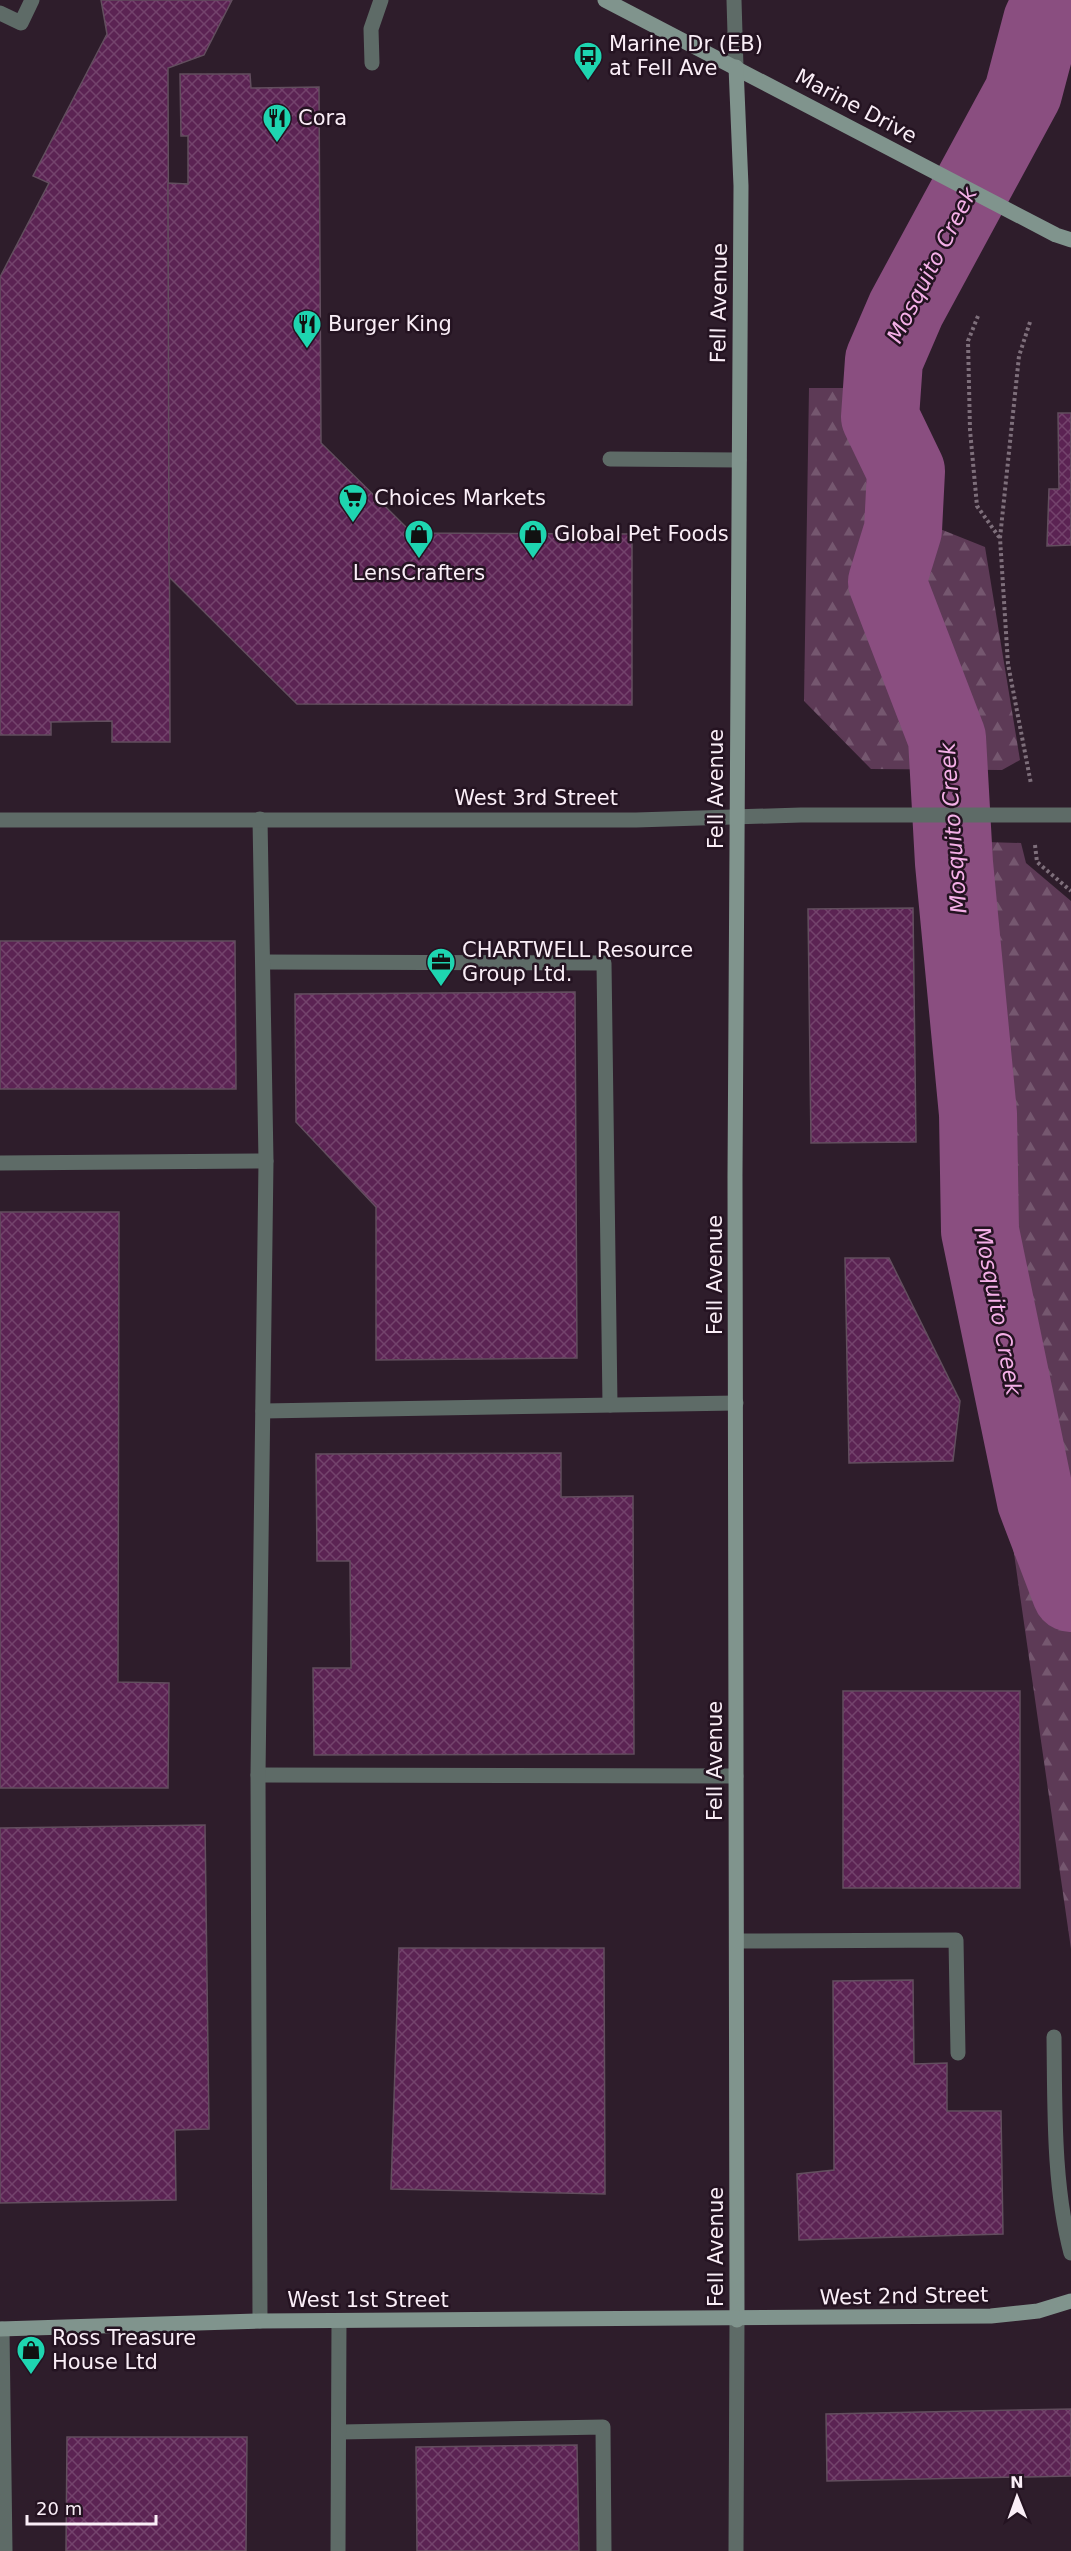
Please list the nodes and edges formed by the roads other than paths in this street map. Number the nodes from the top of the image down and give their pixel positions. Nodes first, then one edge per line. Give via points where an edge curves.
1 (32, 0) edge
2 (381, 0) edge
3 (605, 0) edge
4 (734, 0) edge
5 (0, 13) edge
6 (372, 63) dead end
7 (736, 67) junction
8 (1056, 235) junction
9 (1071, 240) edge
10 (1071, 252) edge
11 (610, 459) dead end
12 (739, 460) junction
13 (1071, 815) edge
14 (737, 817) junction
15 (261, 819) junction
16 (0, 820) edge
17 (262, 962) junction
18 (266, 1161) junction
19 (0, 1163) edge
20 (736, 1403) junction
21 (609, 1405) junction
22 (263, 1411) junction
23 (258, 1775) junction
24 (736, 1776) junction
25 (737, 1941) junction
26 (1054, 2037) dead end
27 (958, 2053) dead end
28 (1071, 2253) edge
29 (1071, 2301) edge
30 (737, 2320) junction
31 (260, 2321) junction
32 (339, 2321) junction
33 (1, 2329) edge
34 (341, 2432) junction
35 (5, 2551) edge
36 (339, 2551) edge
37 (604, 2551) edge
38 (736, 2551) edge

1 - 5 street via 21,23
2 - 6 street via 371,29
3 - 7 main road, Marine Drive
4 - 7 street, Fell Avenue
7 - 8 main road, Marine Drive
7 - 12 main road, Fell Avenue via 741,186
8 - 9 main road, Marine Drive
8 - 10 main road, Marine Drive
11 - 12 street
12 - 14 main road, Fell Avenue
13 - 14 street, West 3rd Street
14 - 15 street, West 3rd Street
14 - 20 main road, Fell Avenue
15 - 16 street, West 3rd Street
15 - 17 street
17 - 18 street
17 - 21 street via 604,963
18 - 19 street
18 - 22 street
20 - 21 street
20 - 24 main road, Fell Avenue
21 - 22 street
22 - 23 street
23 - 24 street
23 - 31 street
24 - 25 main road, Fell Avenue
25 - 27 street via 956,1940
25 - 30 main road, Fell Avenue
26 - 28 street via 1055,2121
29 - 30 main road, West 2nd Street via 1038,2311 991,2316
30 - 32 main road, West 1st Street
30 - 38 street, Fell Avenue
31 - 32 main road, West 1st Street
31 - 33 main road, West 1st Street
32 - 34 street
33 - 35 street
34 - 36 street
34 - 37 street via 603,2427

